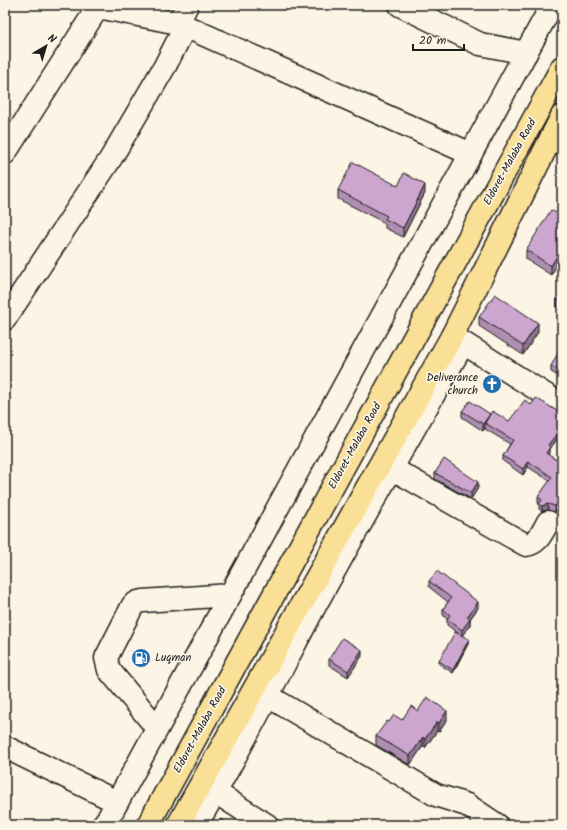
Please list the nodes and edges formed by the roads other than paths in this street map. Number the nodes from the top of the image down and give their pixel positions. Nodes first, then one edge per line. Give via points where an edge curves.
1 (400, 5) edge
2 (552, 5) edge
3 (96, 6) edge
4 (183, 18) edge
5 (526, 53) junction
6 (562, 67) edge
7 (562, 116) edge
8 (5, 153) edge
9 (471, 154) junction
10 (5, 319) edge
11 (457, 340) junction
12 (562, 405) edge
13 (391, 468) junction
14 (548, 522) dead end
15 (230, 594) junction
16 (268, 696) junction
17 (157, 728) junction
18 (5, 747) edge
19 (216, 792) junction
20 (117, 802) junction
21 (103, 825) edge
22 (148, 825) edge
23 (178, 825) edge
24 (196, 825) edge
25 (267, 825) edge
26 (497, 825) edge

1 - 5 street via 480,44
2 - 5 street
3 - 4 street
3 - 8 street
4 - 9 street
4 - 10 street via 166,66 111,158
5 - 9 street
6 - 22 highway, Eldoret-Malaba Road
7 - 11 highway
9 - 15 street
11 - 12 street
11 - 13 street
11 - 23 highway
13 - 14 street via 526,545 537,540
13 - 16 street
15 - 17 street
15 - 17 street via 138,602 133,605 106,658 107,664
16 - 19 street
16 - 26 street via 436,795 467,805
17 - 20 street
18 - 20 street
19 - 24 street
19 - 25 street
20 - 21 street

